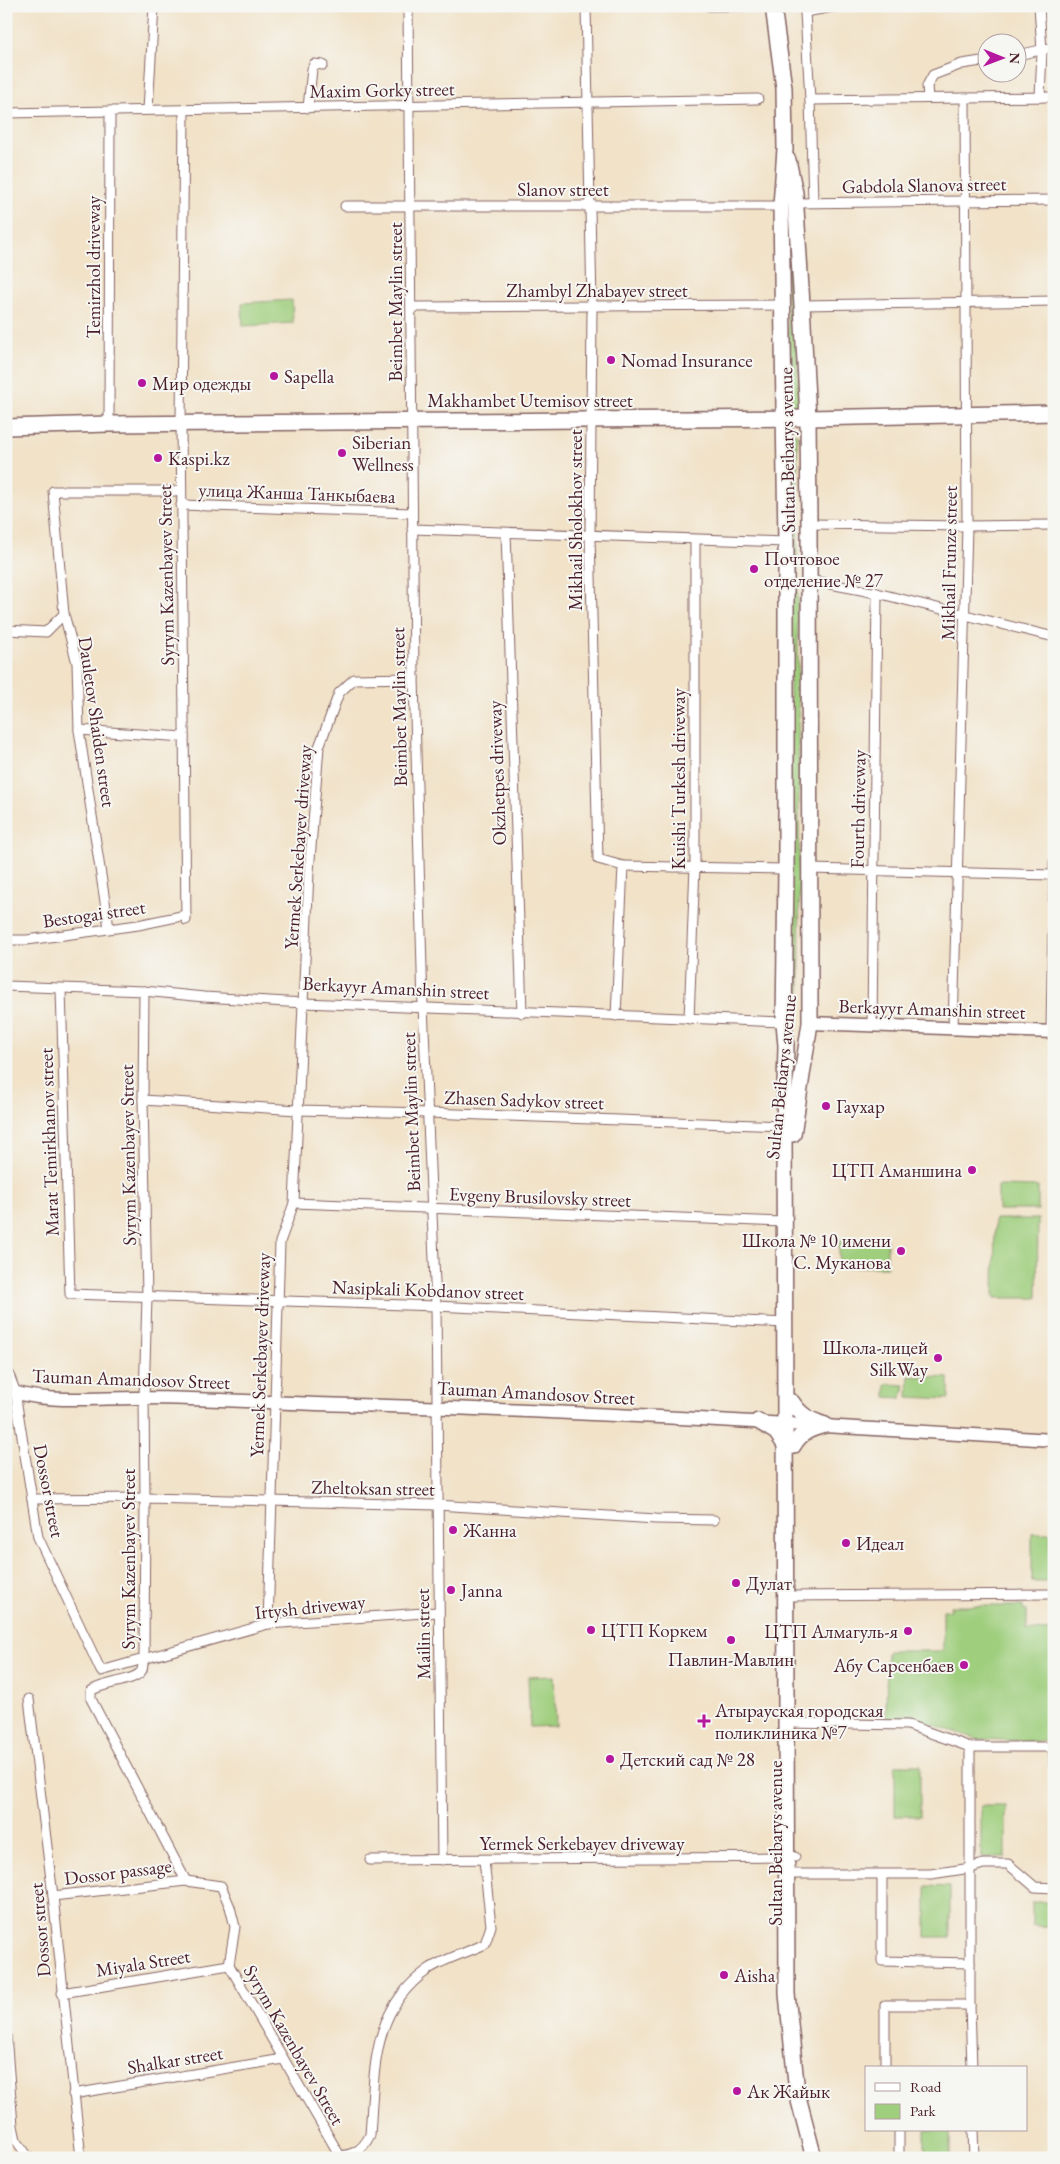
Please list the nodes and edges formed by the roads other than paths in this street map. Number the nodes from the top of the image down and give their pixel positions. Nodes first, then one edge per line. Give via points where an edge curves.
1 (154, 6) edge
2 (408, 6) edge
3 (586, 6) edge
4 (709, 6) edge
5 (741, 6) edge
6 (772, 6) edge
7 (839, 6) edge
8 (1039, 6) edge
9 (804, 9) edge
10 (1054, 47) edge
11 (1042, 50) junction
12 (1028, 53) edge
13 (978, 62) edge
14 (323, 65) dead end
15 (1040, 97) junction
16 (1054, 97) edge
17 (928, 98) junction
18 (965, 98) junction
19 (758, 99) dead end
20 (810, 100) junction
21 (586, 103) junction
22 (410, 106) junction
23 (308, 108) junction
24 (148, 110) junction
25 (184, 110) junction
26 (110, 111) junction
27 (6, 112) edge
28 (965, 200) junction
29 (1054, 200) edge
30 (812, 202) junction
31 (411, 204) junction
32 (590, 205) junction
33 (788, 205) junction
34 (345, 206) dead end
35 (1054, 301) edge
36 (966, 303) junction
37 (783, 305) junction
38 (802, 305) junction
39 (412, 307) junction
40 (592, 307) junction
41 (1054, 414) edge
42 (966, 415) junction
43 (785, 417) junction
44 (808, 418) junction
45 (591, 420) junction
46 (411, 421) junction
47 (109, 424) junction
48 (181, 424) junction
49 (6, 427) edge
50 (182, 491) junction
51 (182, 505) junction
52 (412, 513) junction
53 (809, 524) junction
54 (1054, 525) edge
55 (966, 526) junction
56 (412, 529) junction
57 (506, 533) junction
58 (590, 535) junction
59 (695, 540) junction
60 (786, 542) junction
61 (809, 580) junction
62 (877, 594) junction
63 (64, 614) junction
64 (965, 614) junction
65 (6, 630) edge
66 (1054, 637) edge
67 (414, 678) junction
68 (79, 730) junction
69 (184, 737) junction
70 (1054, 862) edge
71 (623, 866) junction
72 (695, 866) junction
73 (786, 869) junction
74 (809, 869) junction
75 (874, 871) junction
76 (957, 873) junction
77 (1054, 875) edge
78 (186, 917) joint
79 (109, 928) junction
80 (6, 940) edge
81 (6, 986) edge
82 (61, 989) junction
83 (144, 991) junction
84 (304, 1003) junction
85 (423, 1006) junction
86 (522, 1013) junction
87 (616, 1016) junction
88 (689, 1019) junction
89 (784, 1022) junction
90 (810, 1023) junction
91 (872, 1025) junction
92 (953, 1028) junction
93 (1052, 1032) edge
94 (786, 1046) junction
95 (806, 1046) junction
96 (143, 1100) junction
97 (298, 1110) junction
98 (429, 1113) junction
99 (784, 1126) junction
100 (294, 1203) junction
101 (432, 1209) junction
102 (784, 1222) junction
103 (70, 1294) joint
104 (147, 1297) junction
105 (277, 1301) junction
106 (436, 1306) junction
107 (785, 1323) junction
108 (6, 1367) edge
109 (11, 1391) edge
110 (144, 1398) junction
111 (789, 1402) junction
112 (274, 1403) junction
113 (437, 1407) junction
114 (758, 1422) junction
115 (789, 1423) junction
116 (825, 1425) junction
117 (1054, 1440) edge
118 (789, 1445) junction
119 (145, 1498) junction
120 (32, 1499) junction
121 (273, 1502) junction
122 (437, 1505) junction
123 (714, 1520) dead end
124 (1054, 1594) edge
125 (789, 1596) junction
126 (438, 1612) junction
127 (268, 1624) junction
128 (144, 1658) junction
129 (101, 1671) joint
130 (30, 1699) dead end
131 (790, 1723) junction
132 (970, 1747) junction
133 (1054, 1766) edge
134 (791, 1857) junction
135 (370, 1860) dead end
136 (442, 1860) junction
137 (484, 1860) junction
138 (971, 1868) junction
139 (791, 1874) junction
140 (882, 1875) junction
141 (186, 1881) junction
142 (1054, 1888) edge
143 (53, 1896) junction
144 (970, 1963) junction
145 (229, 1965) junction
146 (62, 1992) junction
147 (970, 2004) junction
148 (6, 2034) edge
149 (283, 2059) junction
150 (885, 2066) edge
151 (972, 2066) edge
152 (73, 2094) junction
153 (899, 2132) edge
154 (974, 2132) edge
155 (340, 2156) junction
156 (29, 2158) edge
157 (81, 2158) edge
158 (326, 2158) edge
159 (814, 2158) edge
160 (824, 2158) edge
161 (899, 2158) edge
162 (974, 2158) edge

1 - 24 street
2 - 22 street, Beimbet Maylin street
3 - 21 street, Mikhail Sholokhov street
4 - 5 street
6 - 33 main road, Sultan Beibarys avenue via 784,88 785,149 794,187
7 - 9 street
8 - 11 street
9 - 20 street
10 - 11 street
11 - 12 street
11 - 15 street
13 - 17 street via 933,74 927,86
14 - 23 street via 314,64
15 - 16 street
15 - 18 street
17 - 18 street
17 - 20 street
18 - 28 street, Mikhail Frunze street
19 - 21 street, Maxim Gorky street
20 - 30 street
21 - 22 street, Maxim Gorky street
21 - 32 street, Mikhail Sholokhov street
22 - 23 street, Maxim Gorky street
22 - 31 street, Beimbet Maylin street
23 - 25 street, Maxim Gorky street
24 - 25 street, Maxim Gorky street
24 - 26 street, Maxim Gorky street
25 - 48 street, Syrym Kazenbayev Street
26 - 27 street, Maxim Gorky street
26 - 47 street, Temirzhol driveway
28 - 29 street, Gabdola Slanova street
28 - 30 street, Gabdola Slanova street
28 - 36 street, Mikhail Frunze street
30 - 33 street, Gabdola Slanova street
31 - 32 street, Slanov street
31 - 34 street, Slanov street
31 - 39 street, Beimbet Maylin street
32 - 33 street, Slanov street
32 - 40 street, Mikhail Sholokhov street
33 - 37 main road, Sultan Beibarys avenue
33 - 38 main road, Sultan Beibarys avenue
35 - 36 street
36 - 38 street
36 - 42 street, Mikhail Frunze street
37 - 40 street, Zhambyl Zhabayev street
37 - 43 main road, Sultan Beibarys avenue
38 - 44 main road, Sultan Beibarys avenue
39 - 40 street, Zhambyl Zhabayev street
39 - 46 street, Beimbet Maylin street
40 - 45 street, Mikhail Sholokhov street
41 - 42 main road, Makhambet Utemisov street
42 - 44 main road, Makhambet Utemisov street
42 - 55 street, Mikhail Frunze street
43 - 44 main road, Makhambet Utemisov street
43 - 45 main road, Makhambet Utemisov street
43 - 60 main road, Sultan Beibarys avenue
44 - 53 main road, Sultan Beibarys avenue
45 - 46 main road, Makhambet Utemisov street
45 - 58 street, Mikhail Sholokhov street
46 - 48 main road, Makhambet Utemisov street
46 - 52 street, Beimbet Maylin street
47 - 48 main road, Makhambet Utemisov street
47 - 49 main road, Makhambet Utemisov street
48 - 50 street, Syrym Kazenbayev Street
50 - 51 street, Syrym Kazenbayev Street
50 - 63 street, Dauletov Shaiden street via 53,491
51 - 52 street, улица Жанша Танкыбаева
51 - 69 street, Syrym Kazenbayev Street
52 - 56 street, Beimbet Maylin street
53 - 55 street
53 - 61 main road, Sultan Beibarys avenue
54 - 55 street
55 - 64 street, Mikhail Frunze street
56 - 57 street
56 - 67 street, Beimbet Maylin street
57 - 58 street
57 - 86 street, Okzhetpes driveway
58 - 59 street
58 - 71 street, Mikhail Sholokhov street via 598,859
59 - 60 street
59 - 72 street, Kuishi Turkesh driveway
60 - 73 main road, Sultan Beibarys avenue
61 - 62 street
61 - 74 main road, Sultan Beibarys avenue
62 - 64 street
62 - 75 street, Fourth driveway
63 - 65 street via 46,632
63 - 68 street, Dauletov Shaiden street via 76,663
64 - 66 street
64 - 76 street, Mikhail Frunze street
67 - 84 street, Yermek Serkebayev driveway via 354,679 339,693 319,747 309,872
67 - 85 street, Beimbet Maylin street
68 - 69 street
68 - 79 street, Dauletov Shaiden street
69 - 78 street, Syrym Kazenbayev Street
70 - 77 street
71 - 72 street
71 - 87 street
72 - 73 street
72 - 88 street, Kuishi Turkesh driveway
73 - 89 main road, Sultan Beibarys avenue
74 - 75 street
74 - 90 main road, Sultan Beibarys avenue
75 - 76 street
75 - 91 street, Fourth driveway
76 - 77 street
76 - 92 street, Mikhail Frunze street
77 - 93 street
78 - 79 street, Bestogai street
79 - 80 street, Bestogai street
81 - 82 street, Berkayyr Amanshin street
82 - 83 street, Berkayyr Amanshin street
82 - 103 street, Marat Temirkhanov street
83 - 84 street, Berkayyr Amanshin street
83 - 96 street, Syrym Kazenbayev Street
84 - 85 street, Berkayyr Amanshin street
84 - 97 street, Yermek Serkebayev driveway
85 - 86 street, Berkayyr Amanshin street
85 - 98 street, Beimbet Maylin street
86 - 87 street, Berkayyr Amanshin street
87 - 88 street, Berkayyr Amanshin street
88 - 89 street, Berkayyr Amanshin street
89 - 94 main road, Sultan Beibarys avenue
90 - 91 main road, Berkayyr Amanshin street
90 - 95 main road, Sultan Beibarys avenue
91 - 92 main road, Berkayyr Amanshin street
92 - 93 main road, Berkayyr Amanshin street
94 - 95 main road via 797,1049
94 - 99 main road, Sultan Beibarys avenue
95 - 111 main road, Sultan Beibarys avenue via 793,1126
96 - 97 street, Zhasen Sadykov street
96 - 104 street, Syrym Kazenbayev Street
97 - 98 street, Zhasen Sadykov street
97 - 100 street, Yermek Serkebayev driveway
98 - 99 street, Zhasen Sadykov street
98 - 101 street, Beimbet Maylin street
99 - 102 main road, Sultan Beibarys avenue
100 - 101 street, Evgeny Brusilovsky street
100 - 105 street, Yermek Serkebayev driveway via 280,1242
101 - 102 street, Evgeny Brusilovsky street
101 - 106 street, Beimbet Maylin street
102 - 107 main road, Sultan Beibarys avenue
103 - 104 street, Nasipkali Kobdanov street
104 - 105 street, Nasipkali Kobdanov street
104 - 110 street, Syrym Kazenbayev Street
105 - 106 street, Nasipkali Kobdanov street
105 - 112 street, Yermek Serkebayev driveway
106 - 107 street, Nasipkali Kobdanov street
106 - 113 street, Beimbet Maylin street
107 - 111 main road, Sultan Beibarys avenue
108 - 109 street, Dossor street
109 - 110 main road, Tauman Amandosov Street via 46,1398
109 - 120 street, Dossor street
110 - 112 main road, Tauman Amandosov Street
110 - 119 street, Syrym Kazenbayev Street
111 - 114 main road
111 - 115 main road, Sultan Beibarys avenue
111 - 116 main road via 808,1419
112 - 113 main road, Tauman Amandosov Street
112 - 121 street, Yermek Serkebayev driveway
113 - 114 main road, Tauman Amandosov Street
113 - 122 street, Mailin street
114 - 115 main road, Tauman Amandosov Street
114 - 118 main road via 776,1432
115 - 116 main road, Tauman Amandosov Street
115 - 118 main road, Sultan Beibarys avenue
116 - 117 main road, Tauman Amandosov Street
116 - 118 main road via 807,1430
118 - 125 main road, Sultan Beibarys avenue
119 - 120 street, Zheltoksan street
119 - 121 street, Zheltoksan street
119 - 128 street, Syrym Kazenbayev Street
120 - 129 street, Dossor street via 38,1537
121 - 122 street, Zheltoksan street
121 - 127 street, Yermek Serkebayev driveway
122 - 123 street, Zheltoksan street
122 - 126 street, Mailin street
124 - 125 street
125 - 131 main road, Sultan Beibarys avenue
126 - 127 street, Irtysh driveway
126 - 136 street, Mailin street
127 - 128 street, Irtysh driveway
128 - 129 street, Irtysh driveway
128 - 141 street, Syrym Kazenbayev Street via 142,1670 136,1676 97,1687 91,1692 91,1699
130 - 143 street, Dossor street
131 - 132 street via 908,1725
131 - 134 main road, Sultan Beibarys avenue
132 - 133 street via 1053,1747
132 - 138 street
134 - 137 street, Yermek Serkebayev driveway
134 - 139 main road, Sultan Beibarys avenue
135 - 136 street, Yermek Serkebayev driveway
136 - 137 street, Yermek Serkebayev driveway
137 - 155 street via 491,1926 485,1944 431,1968 410,1984 388,2014 378,2044 370,2135 364,2146 354,2153
138 - 140 street via 931,1874
138 - 142 street via 983,1864 1008,1864 1035,1887
138 - 144 street
139 - 140 street
139 - 159 main road, Sultan Beibarys avenue via 787,1994 797,2093
139 - 160 main road, Sultan Beibarys avenue via 799,2049 805,2092
140 - 144 street via 882,1961
141 - 143 street, Dossor passage
141 - 145 street, Syrym Kazenbayev Street via 221,1886 226,1895 235,1927
143 - 146 street, Dossor street
144 - 147 street
145 - 146 street, Miyala Street
145 - 149 street, Syrym Kazenbayev Street
146 - 152 street, Dossor street
147 - 150 street via 885,2005
147 - 151 street
148 - 156 street via 13,2126 16,2140
149 - 152 street, Shalkar street
149 - 155 street, Syrym Kazenbayev Street
152 - 157 street, Dossor street
153 - 161 street
154 - 162 street
155 - 158 street

